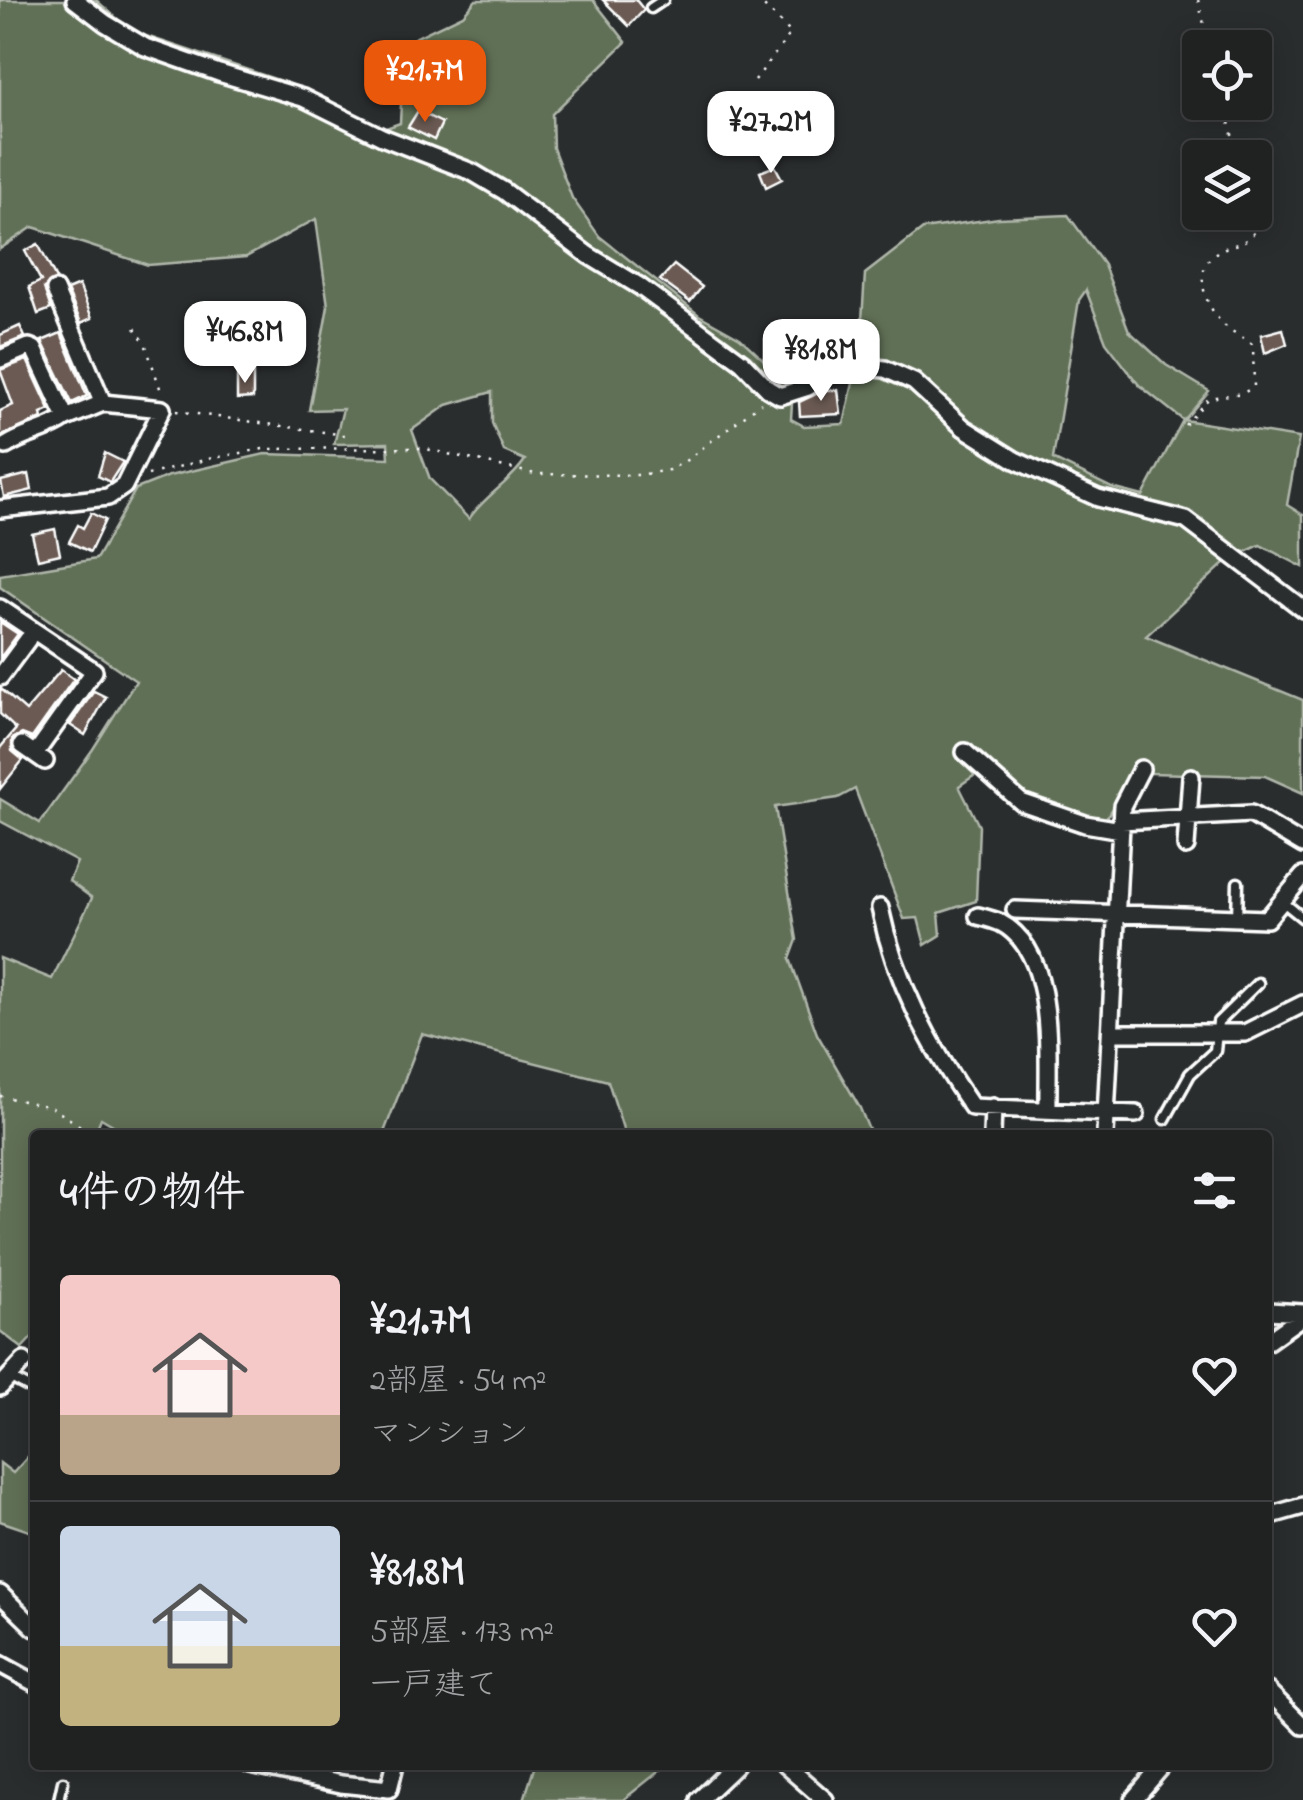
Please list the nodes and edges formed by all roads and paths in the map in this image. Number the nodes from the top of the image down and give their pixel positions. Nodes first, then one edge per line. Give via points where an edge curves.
1 (75, 0) edge
2 (662, 0) edge
3 (758, 0) edge
4 (1198, 0) edge
5 (651, 8) dead end
6 (1206, 30) edge
7 (755, 80) dead end
8 (1255, 230) edge
9 (54, 290) dead end
10 (136, 328) dead end
11 (0, 359) edge
12 (775, 393) junction
13 (103, 403) junction
14 (162, 409) junction
15 (66, 418) junction
16 (1186, 425) dead end
17 (344, 435) dead end
18 (6, 446) dead end
19 (124, 486) junction
20 (0, 509) edge
21 (0, 608) edge
22 (1303, 609) edge
23 (28, 639) dead end
24 (0, 677) edge
25 (964, 752) dead end
26 (34, 753) dead end
27 (1141, 769) dead end
28 (1190, 777) dead end
29 (1188, 818) junction
30 (1121, 826) junction
31 (1303, 845) edge
32 (1186, 846) dead end
33 (1303, 876) edge
34 (1238, 883) dead end
35 (1282, 901) junction
36 (880, 908) dead end
37 (1014, 910) dead end
38 (1116, 912) junction
39 (978, 916) dead end
40 (1237, 918) junction
41 (1303, 918) edge
42 (1258, 983) dead end
43 (1303, 1004) edge
44 (1111, 1033) junction
45 (1217, 1033) junction
46 (0, 1096) edge
47 (993, 1107) junction
48 (1048, 1109) junction
49 (1106, 1113) junction
50 (1136, 1114) dead end
51 (1165, 1119) dead end
52 (82, 1127) dead end
53 (992, 1130) edge
54 (1105, 1130) edge
55 (1272, 1311) edge
56 (1303, 1314) edge
57 (1272, 1337) edge
58 (24, 1361) dead end
59 (4, 1382) edge
60 (30, 1390) edge
61 (1303, 1506) edge
62 (1272, 1515) edge
63 (0, 1594) edge
64 (30, 1623) edge
65 (0, 1664) edge
66 (30, 1679) edge
67 (1272, 1695) edge
68 (1303, 1726) edge
69 (274, 1770) edge
70 (393, 1770) edge
71 (731, 1770) edge
72 (791, 1770) edge
73 (1160, 1770) edge
74 (63, 1782) dead end
75 (60, 1800) edge
76 (699, 1800) edge
77 (825, 1800) edge
78 (1134, 1800) edge

1 - 12 street via 145,46 303,98 472,172 640,286
2 - 5 lane
3 - 7 path via 791,33
4 - 6 path
8 - 16 path via 1214,254 1202,274 1216,316 1253,345 1254,387 1210,398
9 - 13 street
10 - 14 path
11 - 15 street via 34,349
12 - 19 path via 684,462 638,475 535,474 422,448 263,449 170,468
12 - 22 street via 854,366 885,369 914,382 964,428 1016,460 1098,498 1186,520
13 - 14 street
13 - 15 street
14 - 17 path
14 - 19 street
15 - 18 street
19 - 20 street via 94,500
21 - 26 street via 94,671
23 - 24 street
25 - 30 street via 1021,802 1085,824
27 - 30 street via 1122,806
28 - 29 street
29 - 30 street
29 - 31 street via 1251,814
29 - 32 street
30 - 38 street
33 - 35 street
34 - 40 lane
35 - 40 street via 1267,919
35 - 41 lane
36 - 47 street via 897,970 943,1065 972,1107
37 - 38 street
38 - 40 street
38 - 44 street
39 - 48 street via 1002,924 1031,956 1046,1005
42 - 45 lane via 1218,1022
43 - 45 street via 1244,1032
44 - 45 street
44 - 49 street
45 - 51 lane via 1216,1052 1190,1074
46 - 52 path via 52,1107
47 - 48 street
47 - 53 street
48 - 49 street
49 - 50 street
49 - 54 street
55 - 56 street
56 - 57 street
58 - 59 street
59 - 60 lane
61 - 62 street
63 - 64 street
65 - 66 street
67 - 68 street
69 - 70 street via 389,1790
71 - 76 street
72 - 77 street
73 - 78 street
74 - 75 lane

